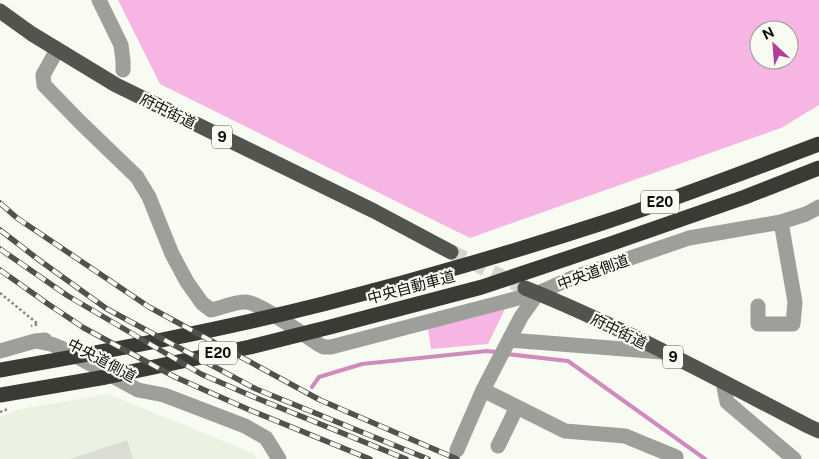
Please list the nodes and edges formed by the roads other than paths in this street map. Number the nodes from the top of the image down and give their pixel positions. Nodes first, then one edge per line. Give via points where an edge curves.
1 (99, 0) edge
2 (0, 11) edge
3 (57, 50) junction
4 (123, 70) dead end
5 (819, 144) edge
6 (819, 168) edge
7 (819, 207) edge
8 (781, 222) junction
9 (451, 252) tunnel mouth
10 (531, 291) junction
11 (758, 306) dead end
12 (509, 340) junction
13 (0, 351) edge
14 (662, 352) junction
15 (0, 370) edge
16 (723, 382) junction
17 (483, 390) junction
18 (0, 395) edge
19 (517, 407) junction
20 (819, 431) edge
21 (498, 446) dead end
22 (457, 450) dead end
23 (279, 459) edge
24 (676, 459) edge
25 (794, 459) edge

1 - 4 street via 121,45
2 - 3 main road, 府中街道 / 9
3 - 9 main road, 府中街道 / 9 via 116,85 366,206
3 - 10 street via 42,75 44,85 137,177 149,197 172,254 202,303 211,310 245,302 253,304 318,344 330,347
5 - 15 highway, 中央自動車道 / E20 via 603,222 449,270 246,322
6 - 18 highway, 中央自動車道 / E20 via 709,210 482,287 250,347
7 - 8 street, 中央道側道
8 - 10 street, 中央道側道 via 689,238
8 - 11 street via 795,302 793,324 758,324
10 - 12 street, 中央道側道
10 - 14 main road, 府中街道 / 9
12 - 14 street
12 - 17 street, 中央道側道
13 - 23 street, 中央道側道 via 35,341 51,344 138,390 164,395 245,426 266,438
14 - 16 main road, 府中街道 / 9
16 - 20 main road, 府中街道 / 9
16 - 25 street via 727,402
17 - 19 street
17 - 22 street, 中央道側道
19 - 21 street
19 - 24 street via 565,431 625,436

